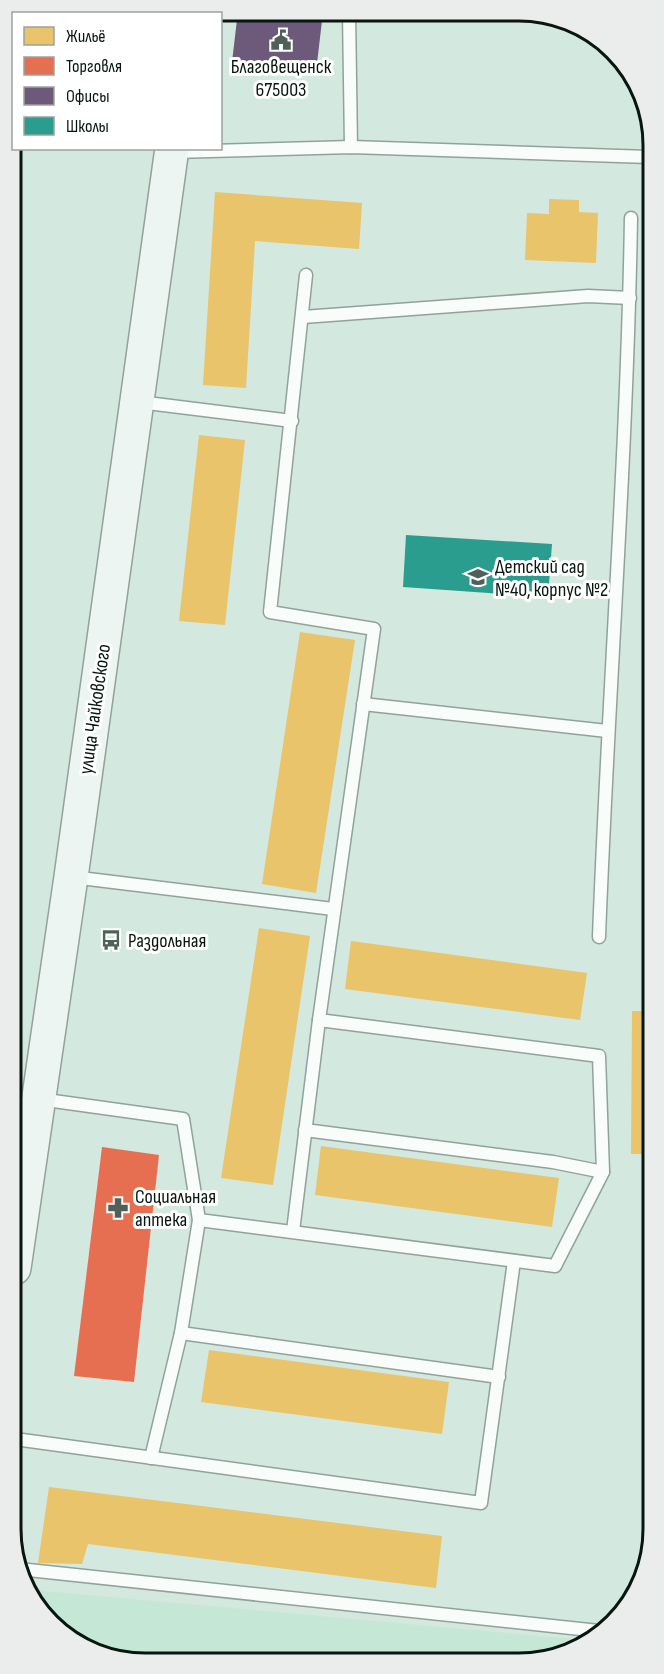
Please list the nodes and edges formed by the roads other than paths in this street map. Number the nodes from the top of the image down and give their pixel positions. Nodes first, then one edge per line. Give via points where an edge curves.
1 (349, 21) edge
2 (351, 147) junction
3 (222, 149) edge
4 (171, 150) edge
5 (643, 157) edge
6 (631, 218) dead end
7 (306, 275) dead end
8 (630, 298) junction
9 (303, 317) junction
10 (135, 402) junction
11 (292, 421) junction
12 (363, 704) junction
13 (607, 731) junction
14 (71, 877) junction
15 (333, 909) junction
16 (599, 937) dead end
17 (319, 1020) junction
18 (39, 1099) junction
19 (305, 1130) junction
20 (603, 1172) junction
21 (199, 1220) junction
22 (21, 1221) edge
23 (292, 1231) junction
24 (514, 1262) junction
25 (182, 1333) junction
26 (499, 1377) junction
27 (21, 1440) edge
28 (151, 1458) junction
29 (28, 1570) edge
30 (590, 1630) edge

1 - 2 lane
2 - 3 lane
2 - 5 lane
4 - 10 street, улица Чайковского
6 - 8 lane
7 - 9 lane
8 - 9 lane via 588,296
8 - 13 lane
9 - 11 lane
10 - 11 lane
10 - 14 street, улица Чайковского
11 - 12 lane via 270,612 374,629
12 - 13 lane
12 - 15 lane
13 - 16 lane
14 - 15 lane
14 - 18 street, улица Чайковского
15 - 17 lane
17 - 19 lane
17 - 20 lane via 599,1056
18 - 21 lane via 183,1119
18 - 22 street, улица Чайковского
19 - 20 lane
19 - 23 lane
20 - 24 lane via 555,1266
21 - 23 lane
21 - 25 lane
23 - 24 lane
24 - 26 lane
25 - 26 lane
25 - 28 lane
26 - 28 lane via 481,1503
27 - 28 lane
29 - 30 lane

